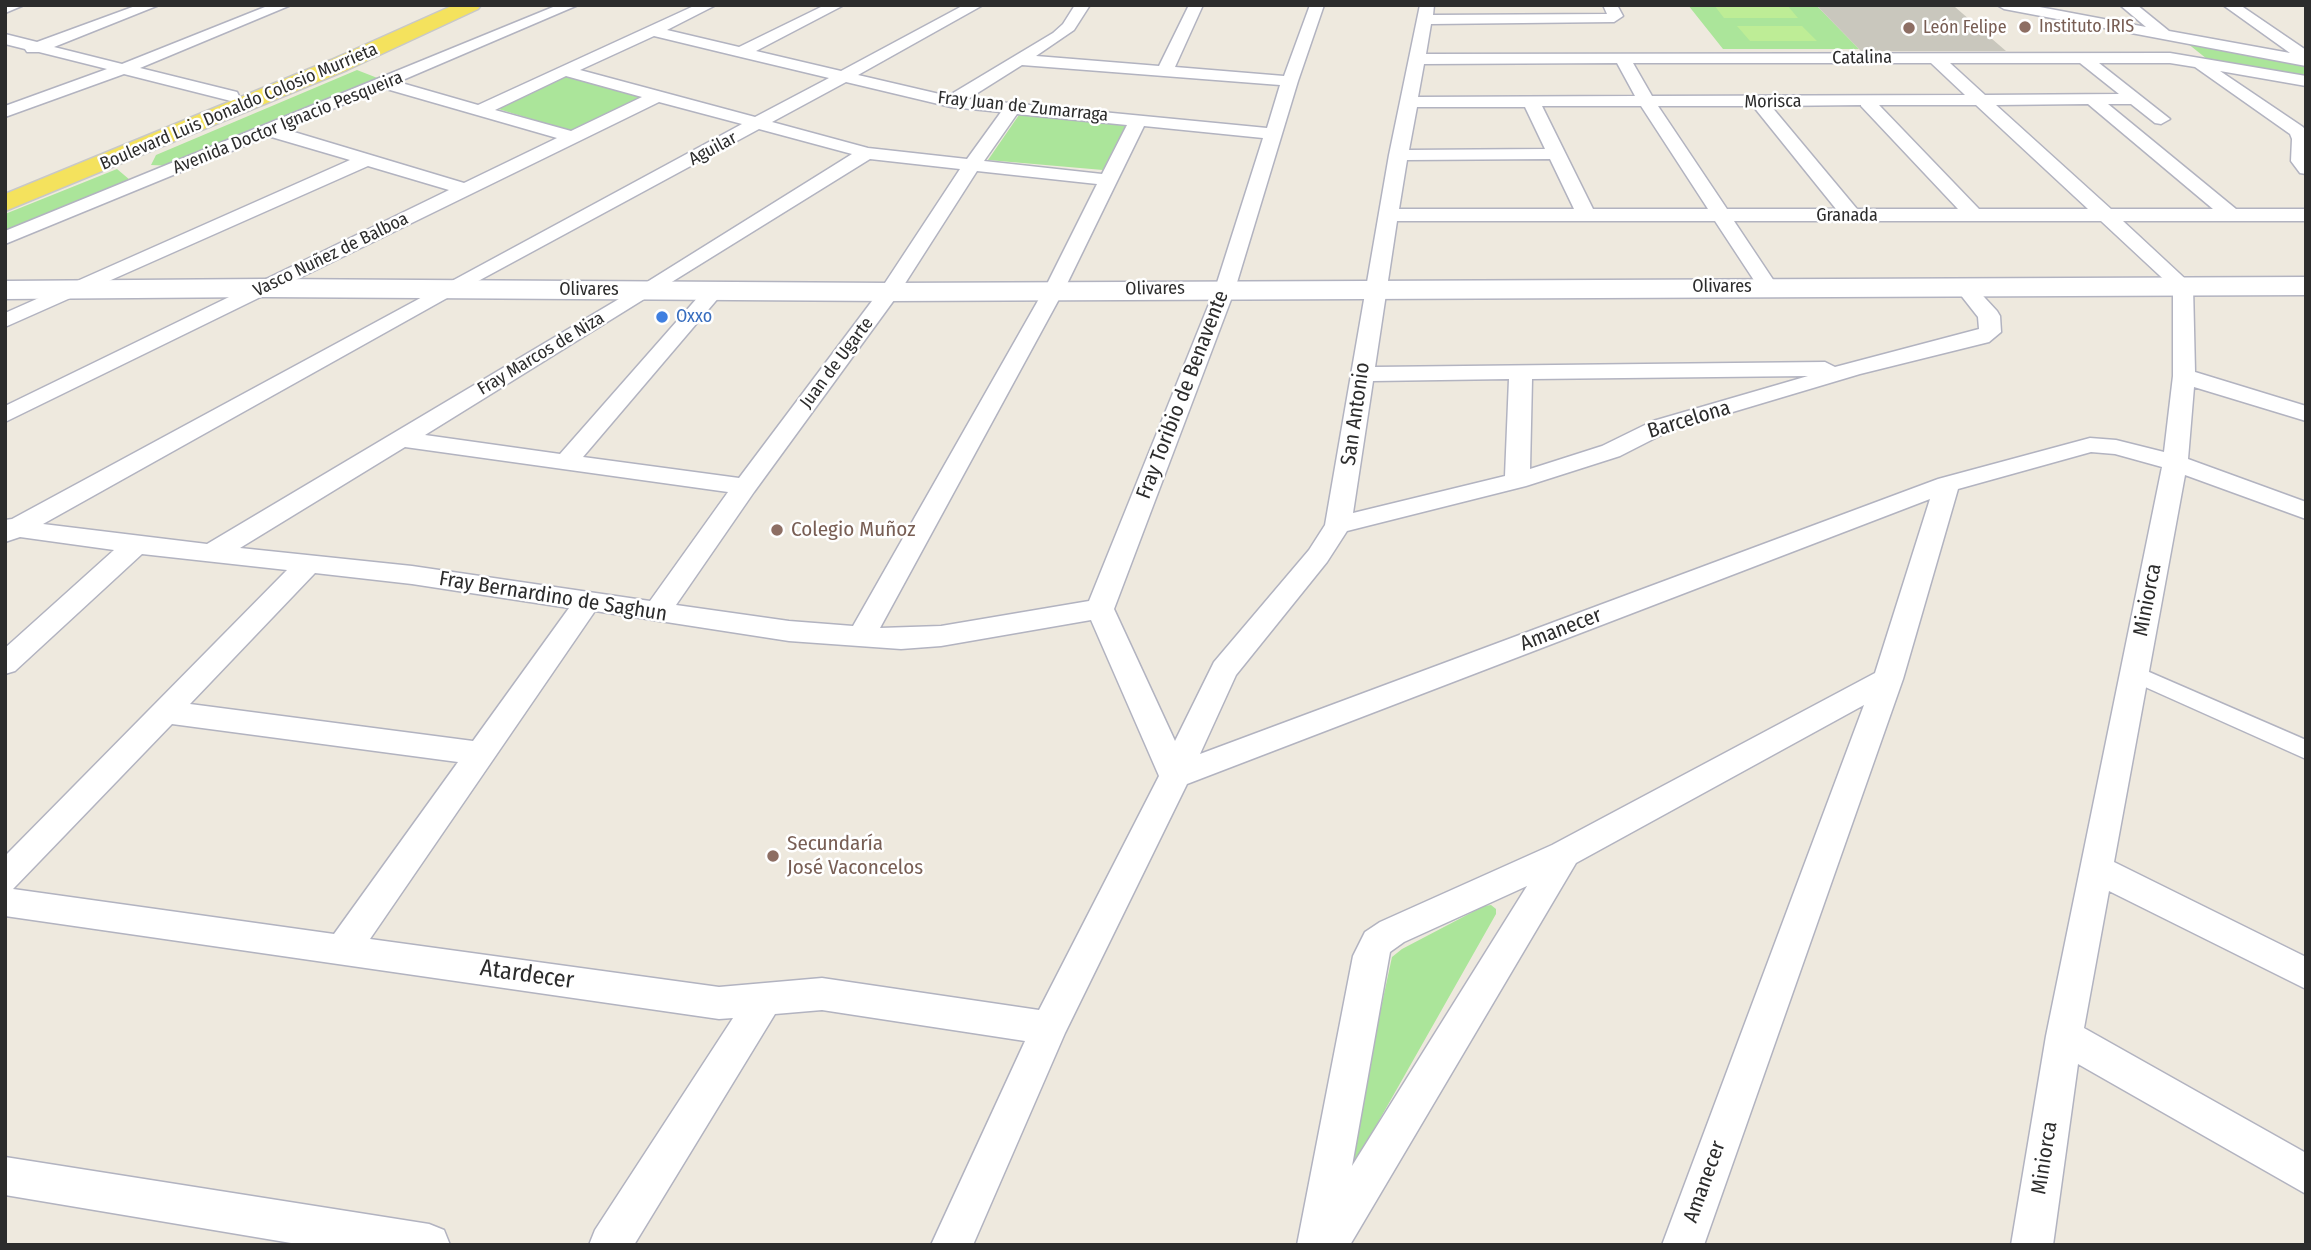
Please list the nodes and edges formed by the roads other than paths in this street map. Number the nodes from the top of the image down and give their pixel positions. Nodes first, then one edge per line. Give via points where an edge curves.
1 (18, 5) edge
2 (152, 5) edge
3 (284, 5) edge
4 (438, 5) edge
5 (471, 5) edge
6 (571, 5) edge
7 (709, 5) edge
8 (837, 5) edge
9 (976, 5) edge
10 (1083, 5) edge
11 (1196, 5) edge
12 (1317, 5) edge
13 (1610, 5) edge
14 (2004, 5) edge
15 (2127, 5) edge
16 (2230, 5) edge
17 (2024, 7) edge
18 (5, 9) edge
19 (1426, 12) edge
20 (653, 31) junction
21 (2167, 36) junction
22 (5, 39) edge
23 (37, 47) junction
24 (741, 52) junction
25 (1934, 57) junction
26 (2082, 57) junction
27 (5, 58) edge
28 (1417, 59) junction
29 (1622, 59) junction
30 (1774, 59) junction
31 (2306, 59) edge
32 (1021, 60) junction
33 (2194, 61) junction
34 (124, 69) junction
35 (565, 71) junction
36 (1165, 71) junction
37 (845, 76) junction
38 (1290, 81) junction
39 (2306, 81) edge
40 (386, 84) junction
41 (231, 96) junction
42 (657, 96) junction
43 (2137, 99) junction
44 (2093, 100) junction
45 (1982, 101) junction
46 (951, 102) junction
47 (1531, 102) junction
48 (1647, 102) junction
49 (1759, 102) junction
50 (1811, 102) junction
51 (1867, 102) junction
52 (1410, 103) junction
53 (1012, 109) junction
54 (480, 110) junction
55 (5, 111) edge
56 (1138, 120) junction
57 (2120, 121) junction
58 (761, 123) junction
59 (271, 131) junction
60 (1273, 134) junction
61 (572, 137) junction
62 (867, 153) junction
63 (1555, 154) junction
64 (1398, 155) junction
65 (124, 156) junction
66 (366, 160) junction
67 (971, 166) junction
68 (2306, 169) edge
69 (154, 177) junction
70 (1108, 180) junction
71 (5, 186) edge
72 (464, 189) junction
73 (5, 203) edge
74 (1973, 214) junction
75 (2104, 214) junction
76 (2230, 214) junction
77 (1388, 215) junction
78 (1586, 215) junction
79 (2306, 215) edge
80 (1724, 216) junction
81 (1852, 216) junction
82 (5, 239) edge
83 (1768, 286) junction
84 (2183, 286) junction
85 (2306, 286) edge
86 (265, 288) junction
87 (449, 289) junction
88 (1224, 289) junction
89 (1376, 289) junction
90 (1966, 289) junction
91 (5, 290) edge
92 (75, 290) junction
93 (1054, 290) junction
94 (646, 291) junction
95 (713, 292) junction
96 (890, 292) junction
97 (5, 321) edge
98 (1852, 369) junction
99 (1521, 372) junction
100 (1362, 374) junction
101 (2184, 376) junction
102 (2306, 414) edge
103 (5, 415) edge
104 (401, 439) junction
105 (566, 462) junction
106 (2175, 463) junction
107 (1517, 481) junction
108 (1947, 484) junction
109 (745, 487) junction
110 (2306, 511) edge
111 (1338, 525) junction
112 (9, 530) edge
113 (136, 545) junction
114 (212, 553) junction
115 (309, 563) junction
116 (587, 603) junction
117 (1100, 609) junction
118 (656, 613) junction
119 (861, 636) junction
120 (5, 664) edge
121 (2133, 673) junction
122 (1888, 679) junction
123 (166, 712) junction
124 (2306, 750) edge
125 (480, 753) junction
126 (1174, 776) junction
127 (1564, 854) junction
128 (2097, 869) junction
129 (5, 878) edge
130 (5, 902) edge
131 (344, 948) junction
132 (2306, 974) edge
133 (765, 999) junction
134 (1049, 1028) junction
135 (2064, 1036) junction
136 (2306, 1175) edge
137 (5, 1176) edge
138 (429, 1245) edge
139 (610, 1245) edge
140 (952, 1245) edge
141 (1318, 1245) edge
142 (1328, 1245) edge
143 (1683, 1245) edge
144 (2032, 1245) edge

1 - 18 street
2 - 23 street
3 - 34 street
4 - 41 main road, Boulevard Luis Donaldo Colosio Murrieta
5 - 65 main road, Boulevard Luis Donaldo Colosio Murrieta
6 - 40 street, Avenida Doctor Ignacio Pesqueira
7 - 20 street
8 - 24 street
9 - 37 street, Aguilar
10 - 32 street via 1064,32
11 - 36 street
12 - 38 street, Fray Toribio de Benavente
13 - 19 street via 1614,18
14 - 17 street
15 - 21 street
16 - 31 street
17 - 21 street
19 - 28 street, San Antonio
20 - 24 street, Fray Juan de Zumarraga
20 - 35 street
21 - 31 street
22 - 23 street
23 - 27 street
23 - 34 street
24 - 37 street, Fray Juan de Zumarraga
25 - 26 street, Catalina
25 - 30 street, Catalina
25 - 45 street
26 - 33 street, Catalina
26 - 43 street
28 - 29 street, Catalina
28 - 52 street, San Antonio
29 - 30 street, Catalina
29 - 48 street
30 - 50 street
32 - 36 street
32 - 46 street
33 - 39 street, Catalina
33 - 68 street via 2297,131 2300,161
34 - 41 street
34 - 55 street
35 - 42 street
35 - 54 street
36 - 38 street
37 - 46 street, Fray Juan de Zumarraga
37 - 58 street, Aguilar
38 - 60 street, Fray Toribio de Benavente
40 - 54 street
40 - 59 street, Avenida Doctor Ignacio Pesqueira
41 - 71 main road, Boulevard Luis Donaldo Colosio Murrieta
42 - 58 street
42 - 61 street, Vasco Nuñez de Balboa
43 - 44 street, Morisca
43 - 57 street via 2161,119
44 - 45 street, Morisca
44 - 57 street
45 - 51 street, Morisca
45 - 75 street
46 - 53 street, Fray Juan de Zumarraga
47 - 48 street, Morisca
47 - 52 street, Morisca
47 - 63 street
48 - 49 street, Morisca
48 - 80 street
49 - 50 street, Morisca
49 - 81 street
50 - 51 street, Morisca
51 - 74 street
52 - 64 street, San Antonio
53 - 56 street, Fray Juan de Zumarraga
53 - 67 street, Juan de Ugarte
54 - 61 street
56 - 60 street, Fray Juan de Zumarraga
56 - 70 street
57 - 76 street
58 - 62 street
58 - 87 street, Aguilar
59 - 66 street
59 - 69 street, Avenida Doctor Ignacio Pesqueira
60 - 88 street, Fray Toribio de Benavente
61 - 72 street, Vasco Nuñez de Balboa
62 - 67 street
62 - 94 street, Fray Marcos de Niza
63 - 64 street
63 - 78 street
64 - 77 street, San Antonio
65 - 69 main road via 131,168
65 - 73 main road, Boulevard Luis Donaldo Colosio Murrieta
66 - 72 street
66 - 92 street
67 - 70 street
67 - 96 street, Juan de Ugarte
69 - 82 street, Avenida Doctor Ignacio Pesqueira
70 - 93 street
72 - 86 street, Vasco Nuñez de Balboa
74 - 75 street, Granada
74 - 81 street, Granada
75 - 76 street, Granada
75 - 84 street
76 - 79 street, Granada
77 - 78 street, Granada
77 - 89 street, San Antonio
78 - 80 street, Granada
80 - 81 street, Granada
80 - 83 street
83 - 89 main road, Olivares
83 - 90 main road, Olivares
84 - 85 main road, Olivares
84 - 90 main road, Olivares
84 - 101 street, Miniorca
86 - 87 main road, Olivares
86 - 92 main road, Olivares
86 - 103 street, Vasco Nuñez de Balboa
87 - 94 main road, Olivares
87 - 112 street, Aguilar
88 - 89 main road, Olivares
88 - 93 main road, Olivares
88 - 117 street, Fray Toribio de Benavente
89 - 100 street, San Antonio
90 - 98 street, Barcelona via 1989,316 1990,332
91 - 92 main road, Olivares
92 - 97 street
93 - 96 main road, Olivares
93 - 119 street
94 - 95 main road, Olivares
94 - 104 street, Fray Marcos de Niza
95 - 96 main road, Olivares
95 - 105 street
96 - 109 street, Juan de Ugarte
98 - 99 street
98 - 107 street, Barcelona via 1661,426 1611,451
99 - 100 street
99 - 107 street
100 - 111 street, San Antonio
101 - 102 street
101 - 106 street, Miniorca
104 - 105 street
104 - 114 street, Fray Marcos de Niza
105 - 109 street
106 - 108 street, Amanecer via 2090,445
106 - 110 street
106 - 121 street, Miniorca
107 - 111 street, Barcelona
108 - 122 street, Amanecer
108 - 126 street, Amanecer
109 - 118 street, Juan de Ugarte
111 - 126 street, San Antonio via 1318,556 1224,669
112 - 113 street, Fray Bernardino de Saghun
113 - 114 street, Fray Bernardino de Saghun
113 - 120 street
114 - 115 street, Fray Bernardino de Saghun
115 - 116 street, Fray Bernardino de Saghun
115 - 123 street
116 - 118 street, Fray Bernardino de Saghun
116 - 125 street
117 - 119 street, Fray Bernardino de Saghun via 941,636
117 - 126 street
118 - 119 street, Fray Bernardino de Saghun
121 - 124 street
121 - 128 street, Miniorca
122 - 127 street
122 - 143 street, Amanecer
123 - 125 street
123 - 129 street
125 - 131 street
126 - 134 street, San Antonio
127 - 141 street via 1377,942
127 - 142 street
128 - 132 street
128 - 135 street, Miniorca
130 - 131 street, Atardecer
131 - 133 street, Atardecer via 719,1003
133 - 134 street, Atardecer via 821,994
133 - 139 street
134 - 140 street, San Antonio
135 - 136 street
135 - 144 street, Miniorca
137 - 138 street

